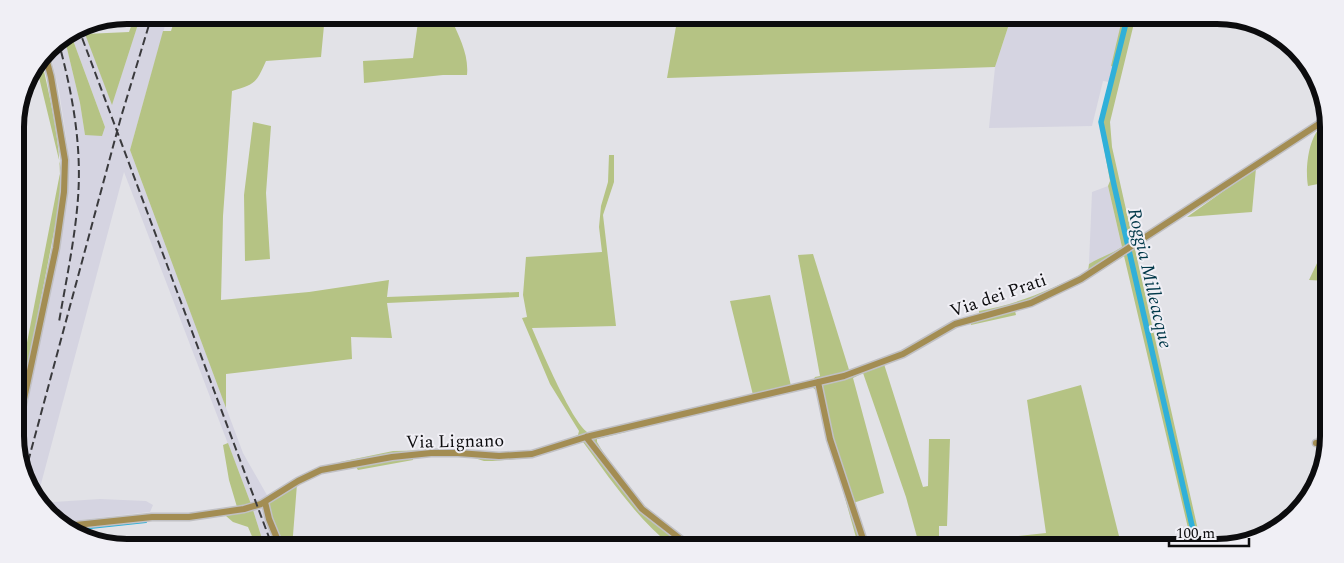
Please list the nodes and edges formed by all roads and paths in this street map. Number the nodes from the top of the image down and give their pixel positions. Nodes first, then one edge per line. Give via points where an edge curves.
1 (47, 62) edge
2 (1320, 123) edge
3 (818, 382) junction
4 (24, 400) edge
5 (586, 437) junction
6 (1316, 443) dead end
7 (1320, 443) edge
8 (265, 502) junction
9 (74, 524) edge
10 (276, 539) edge
11 (680, 539) edge
12 (863, 539) edge

1 - 4 street via 65,160 64,192 56,248
2 - 3 street, Via dei Prati via 1081,280 1031,303 955,324 903,354
3 - 5 street, Via Lignano
3 - 12 street via 830,440
5 - 8 street, Via Lignano via 532,454 431,453 332,468 309,475
5 - 11 street via 642,510
6 - 7 street
8 - 9 street, Via Lignano via 244,509 189,517
8 - 10 street

